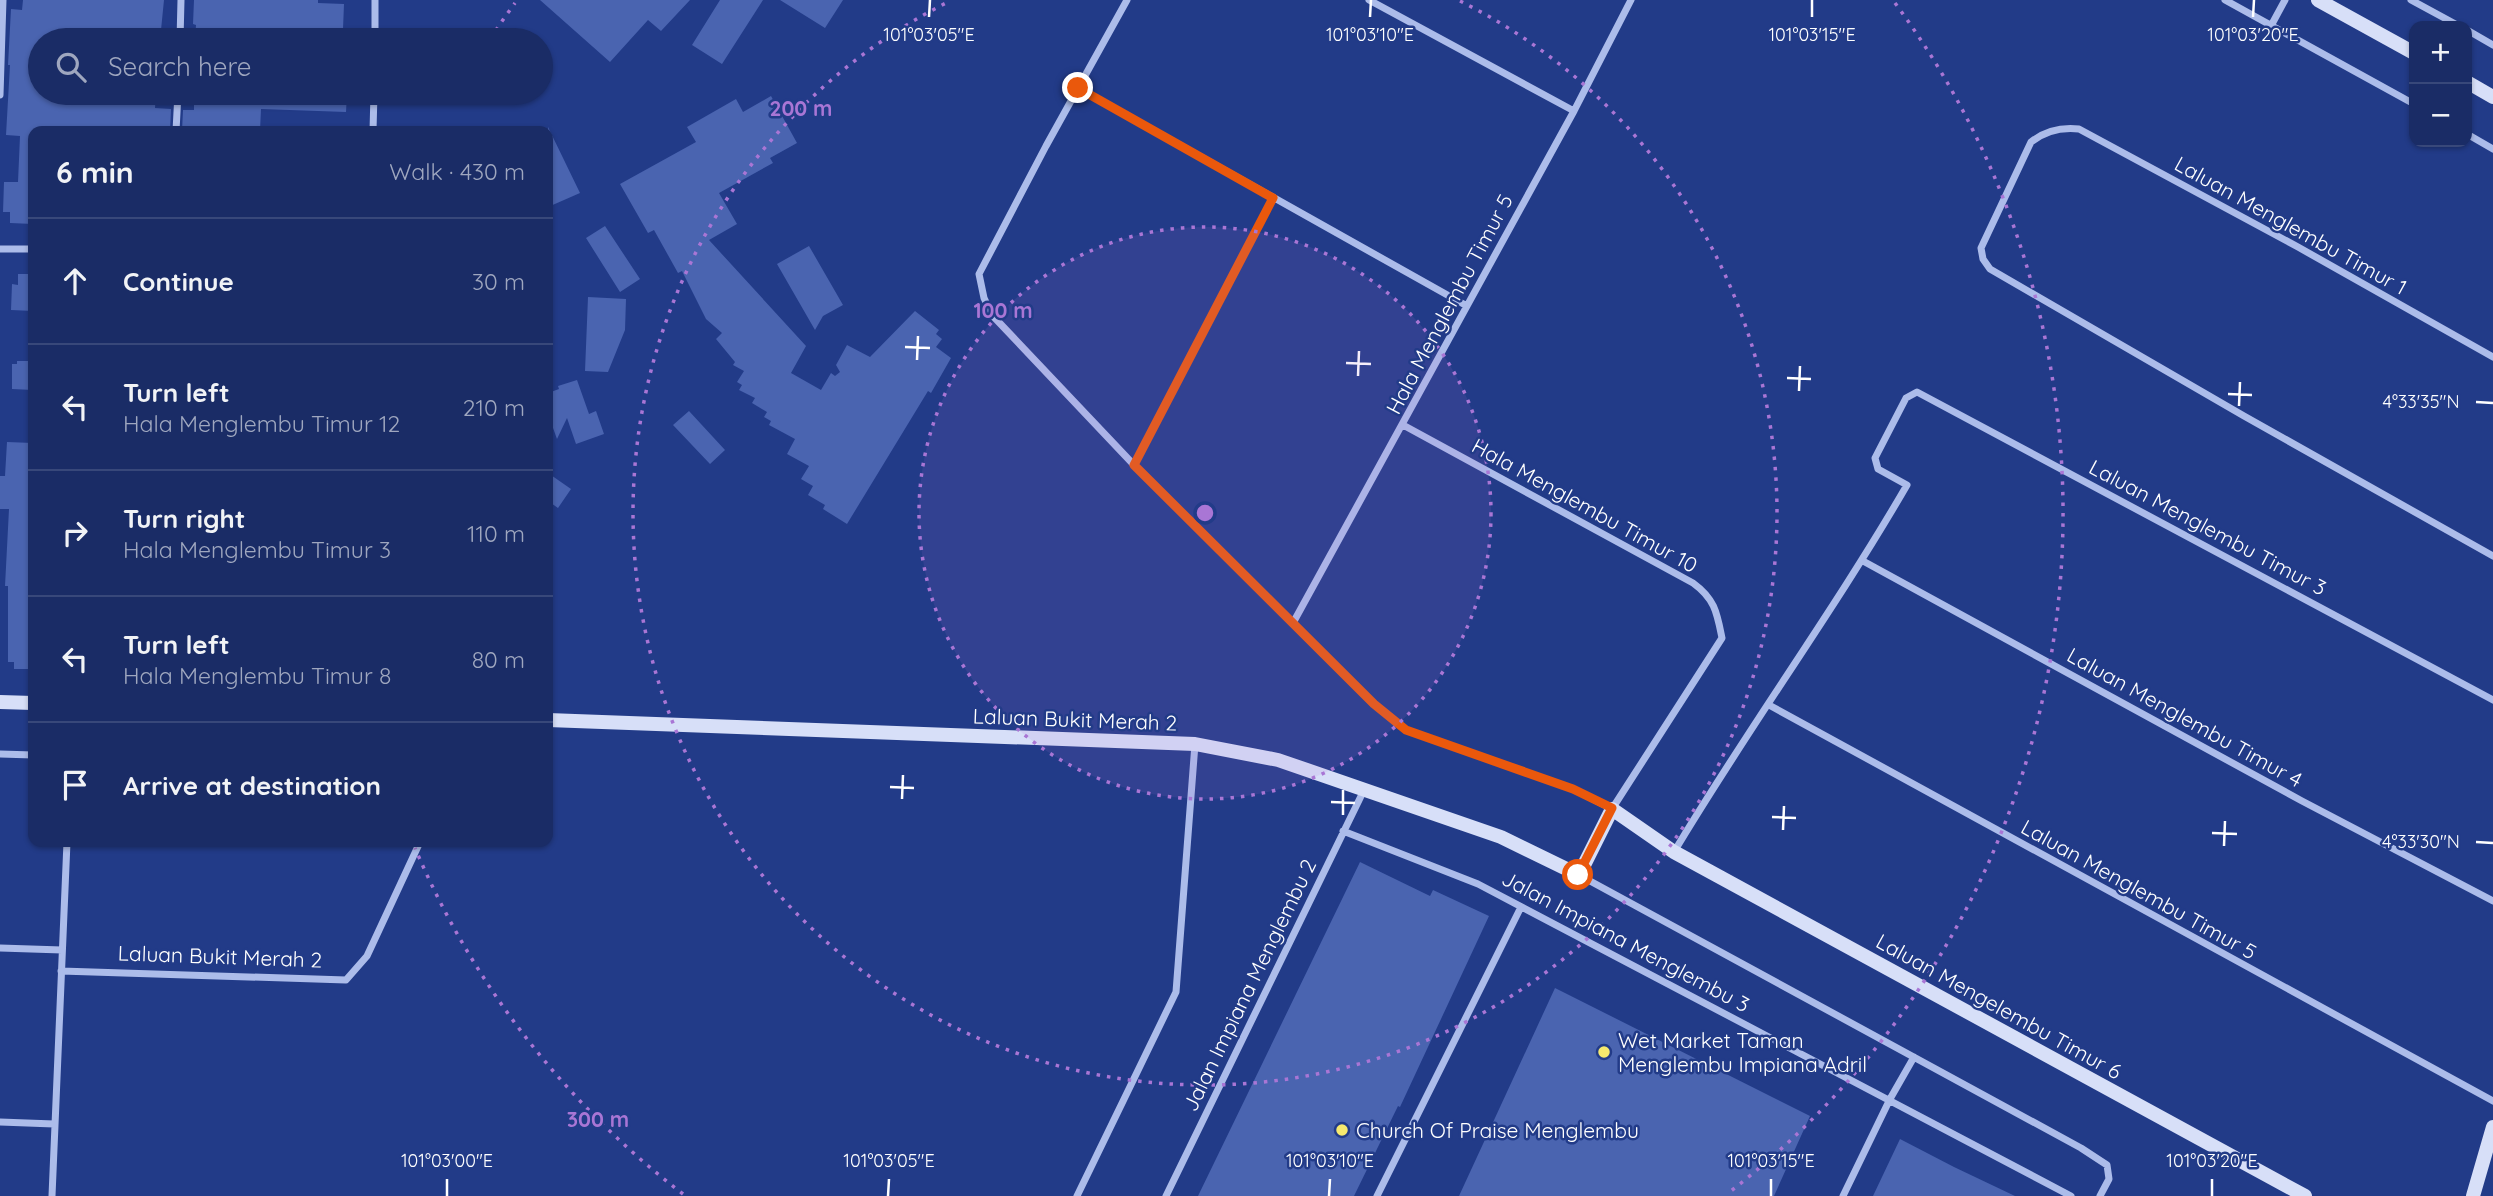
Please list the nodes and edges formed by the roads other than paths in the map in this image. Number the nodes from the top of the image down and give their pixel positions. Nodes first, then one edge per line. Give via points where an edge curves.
1 (3, 0) edge
2 (181, 0) edge
3 (375, 0) edge
4 (1127, 0) edge
5 (1369, 0) edge
6 (1631, 0) edge
7 (2225, 0) edge
8 (2285, 0) edge
9 (2318, 0) edge
10 (2411, 0) edge
11 (2450, 21) edge
12 (2272, 24) junction
13 (180, 28) edge
14 (375, 28) edge
15 (2472, 33) edge
16 (2493, 45) edge
17 (2409, 50) edge
18 (2470, 84) edge
19 (1078, 88) junction
20 (0, 96) edge
21 (2493, 97) edge
22 (2409, 101) edge
23 (177, 105) edge
24 (374, 105) edge
25 (1574, 111) junction
26 (176, 126) edge
27 (373, 126) edge
28 (2472, 137) edge
29 (2493, 149) edge
30 (1273, 198) junction
31 (0, 249) edge
32 (28, 249) edge
33 (1466, 306) junction
34 (2493, 358) edge
35 (1403, 425) junction
36 (1134, 465) junction
37 (2493, 555) edge
38 (1863, 561) junction
39 (1293, 623) junction
40 (2493, 700) edge
41 (0, 702) edge
42 (28, 703) edge
43 (1769, 705) junction
44 (553, 720) edge
45 (1195, 744) junction
46 (0, 754) edge
47 (28, 755) edge
48 (1364, 789) junction
49 (1612, 808) junction
50 (1343, 831) junction
51 (67, 847) edge
52 (418, 847) edge
53 (1674, 852) junction
54 (1578, 875) junction
55 (2493, 901) edge
56 (1521, 907) junction
57 (0, 948) edge
58 (62, 950) junction
59 (61, 971) junction
60 (1914, 1057) junction
61 (1890, 1099) junction
62 (2493, 1101) edge
63 (0, 1122) edge
64 (54, 1124) junction
65 (2493, 1127) edge
66 (2059, 1193) edge
67 (52, 1196) edge
68 (1077, 1196) edge
69 (1166, 1196) edge
70 (1377, 1196) edge
71 (1843, 1196) edge
72 (2071, 1196) edge
73 (2100, 1196) edge
74 (2305, 1196) edge
75 (2473, 1196) edge

1 - 20 street
2 - 13 street
3 - 14 street
4 - 19 street
5 - 25 street
6 - 25 street, Hala Menglembu Timur 5
7 - 12 street
8 - 12 street
9 - 17 street
10 - 11 street
12 - 22 street
15 - 16 street
18 - 21 street
19 - 30 street
19 - 36 street via 979,274 992,314
23 - 26 street
24 - 27 street
25 - 33 street, Hala Menglembu Timur 5
28 - 29 street
30 - 33 street
30 - 36 street
31 - 32 street
33 - 35 street, Hala Menglembu Timur 5
34 - 37 street, Laluan Menglembu Timur 1 via 2079,129 2040,135 2031,142 1981,248 1990,269
35 - 39 street, Hala Menglembu Timur 5
35 - 49 street, Hala Menglembu Timur 10 via 1693,583 1707,593 1717,611 1723,638
36 - 39 street
38 - 40 street, Laluan Menglembu Timur 3 via 1907,485 1878,469 1875,458 1906,398 1917,392
38 - 43 street
38 - 55 street, Laluan Menglembu Timur 4
39 - 49 street via 1406,730 1573,789
41 - 42 street
43 - 53 street
43 - 62 street, Laluan Menglembu Timur 5
44 - 45 street, Laluan Bukit Merah 2
45 - 48 street, Laluan Bukit Merah 2 via 1278,760
45 - 68 street via 1176,992
46 - 47 street
48 - 50 street, Jalan Impiana Menglembu 2
48 - 54 street, Laluan Bukit Merah 2 via 1501,837
49 - 53 street, Laluan Mengelembu Timur 6
49 - 54 street
50 - 56 street, Jalan Impiana Menglembu 3 via 1478,884
50 - 69 street, Jalan Impiana Menglembu 2
51 - 58 street
52 - 59 street, Laluan Bukit Merah 2 via 367,956 345,980
53 - 74 street, Laluan Mengelembu Timur 6
54 - 60 street
56 - 61 street, Jalan Impiana Menglembu 3
56 - 70 street
57 - 58 street
58 - 59 street
59 - 64 street
60 - 61 street
60 - 73 street via 2107,1165 2109,1179
61 - 66 street, Jalan Impiana Menglembu 3
61 - 71 street
63 - 64 street
64 - 67 street
65 - 75 street
66 - 72 street, Jalan Impiana Menglembu 3

